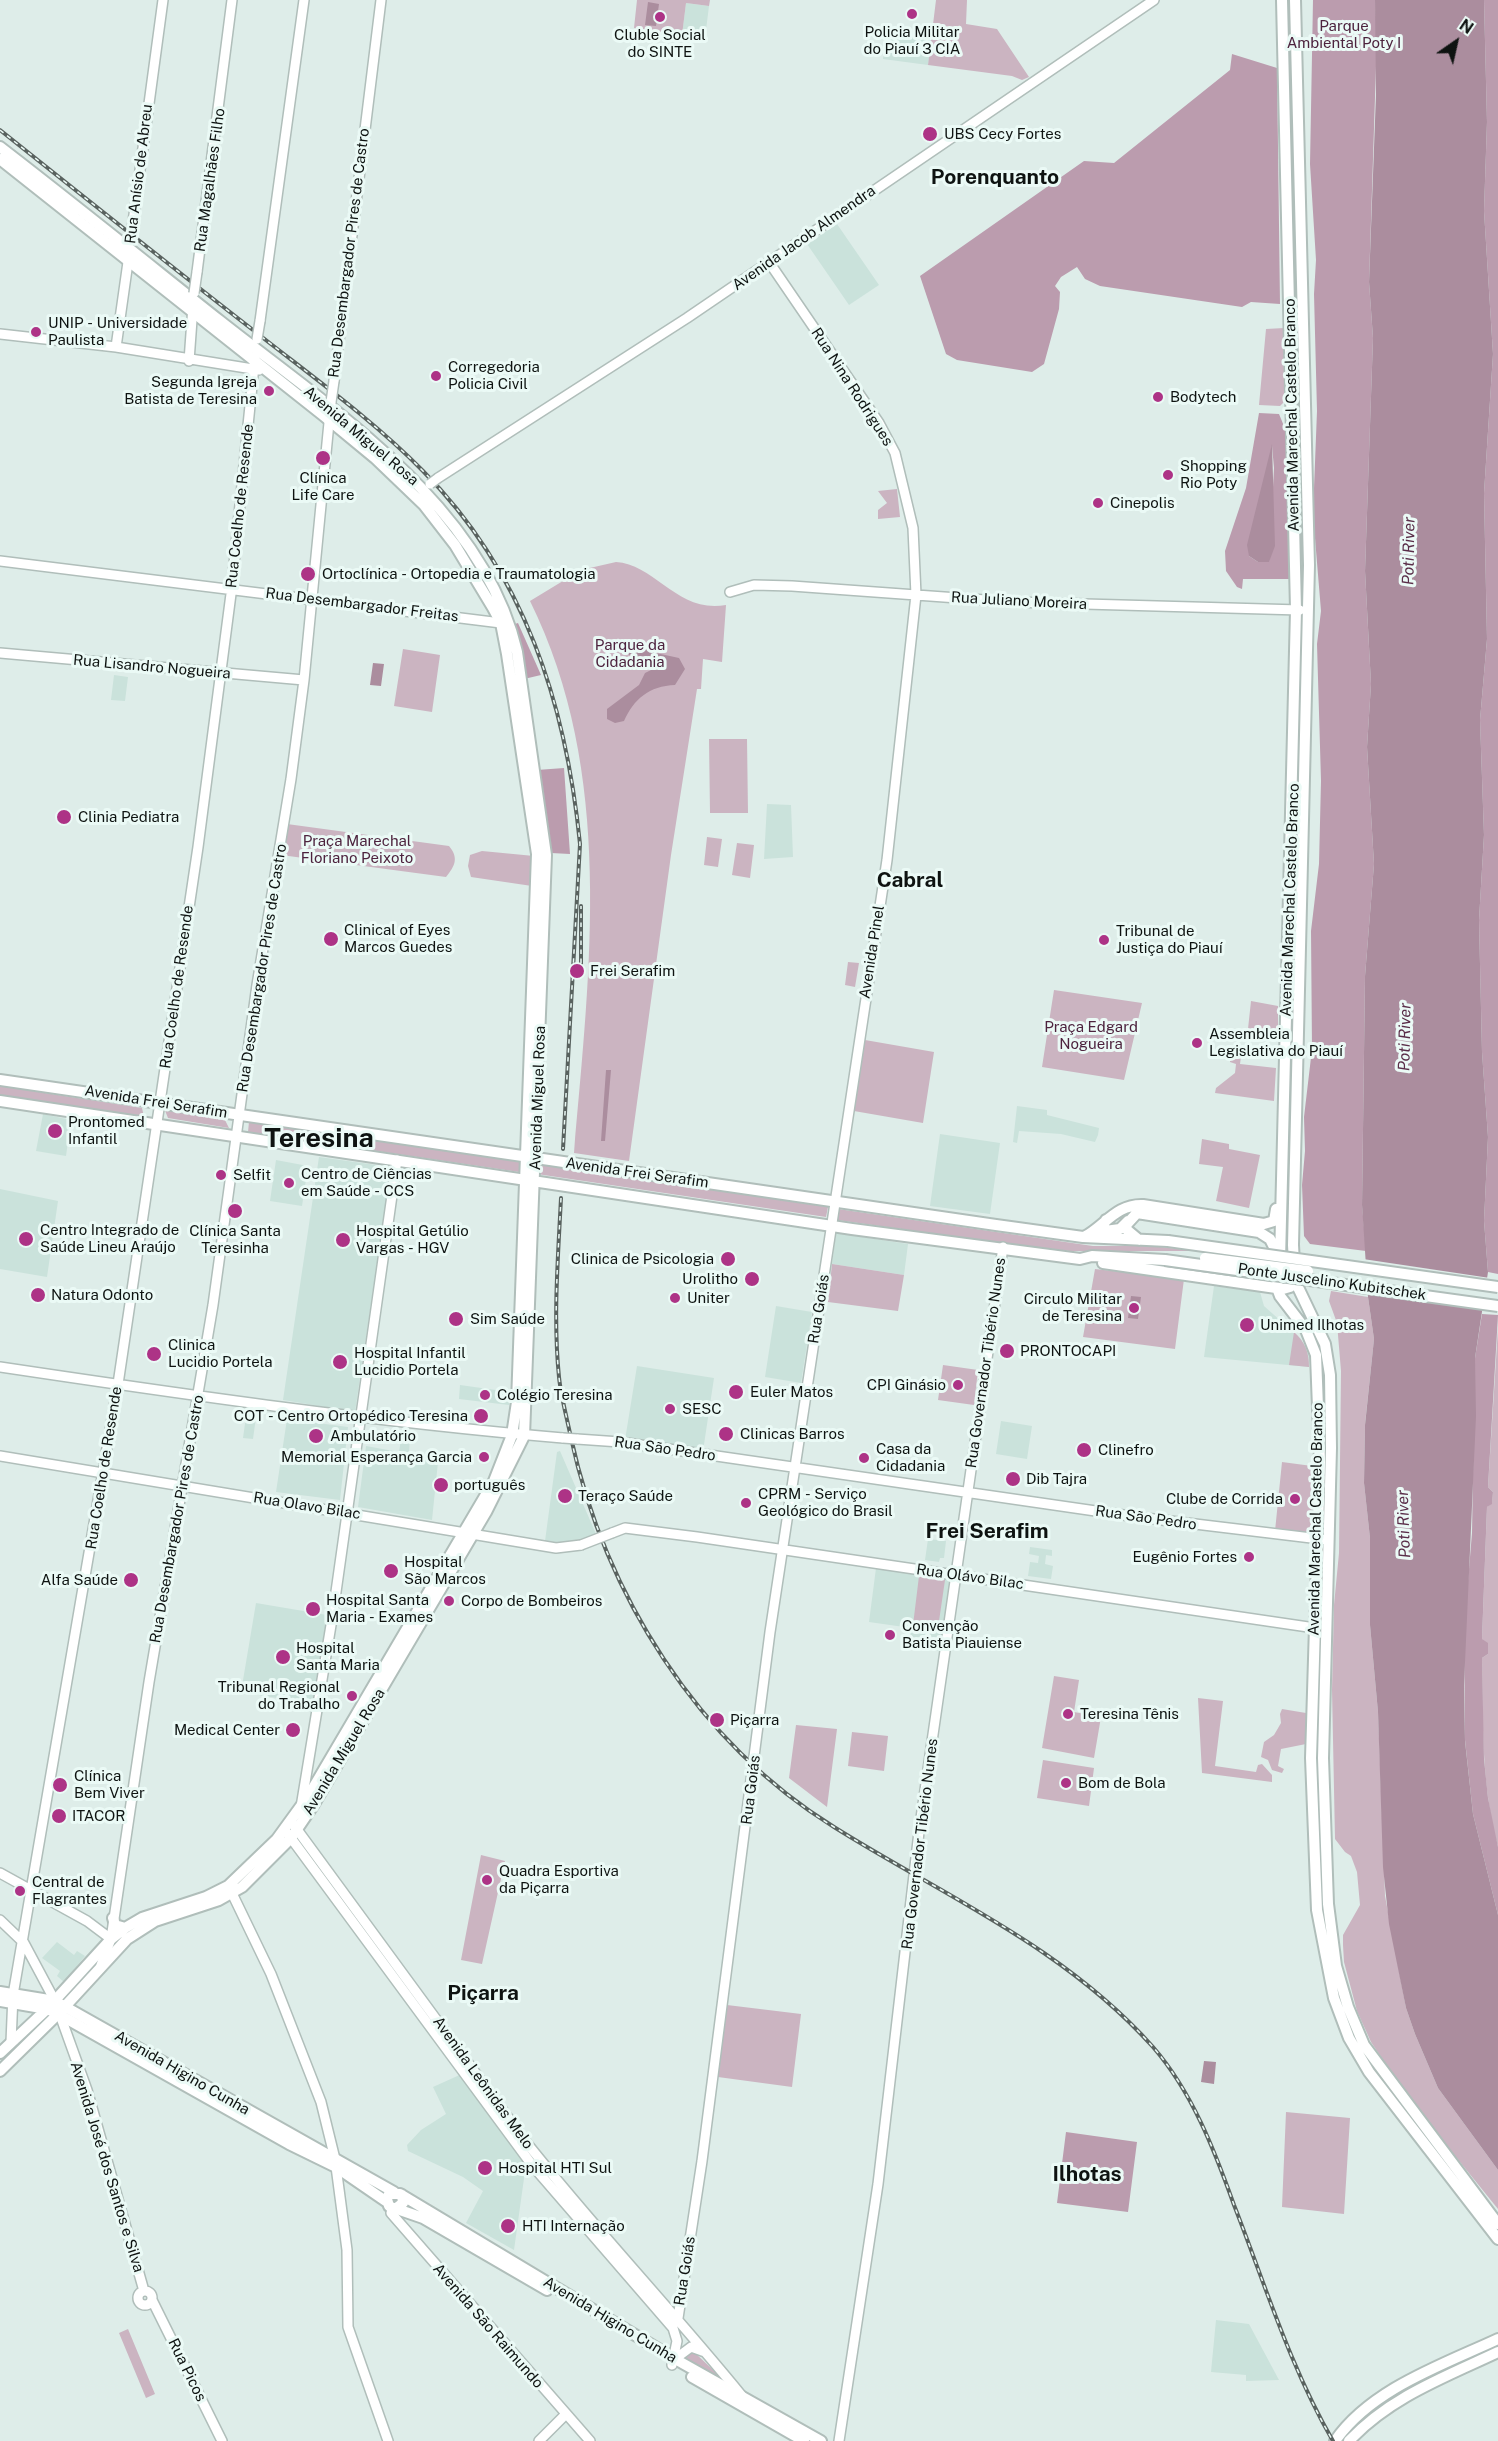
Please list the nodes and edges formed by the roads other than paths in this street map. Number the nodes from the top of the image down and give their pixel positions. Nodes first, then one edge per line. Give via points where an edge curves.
1 (163, 0) edge
2 (232, 0) edge
3 (304, 0) edge
4 (381, 0) edge
5 (1154, 0) edge
6 (1282, 0) edge
7 (1296, 0) edge
8 (0, 147) edge
9 (0, 159) edge
10 (129, 250) junction
11 (1295, 260) junction
12 (769, 262) junction
13 (193, 302) junction
14 (0, 334) edge
15 (116, 347) junction
16 (255, 354) junction
17 (189, 361) junction
18 (331, 406) junction
19 (331, 421) junction
20 (427, 487) junction
21 (1295, 527) junction
22 (1309, 527) junction
23 (0, 561) edge
24 (232, 589) junction
25 (730, 591) dead end
26 (916, 595) junction
27 (313, 598) junction
28 (1296, 610) junction
29 (1309, 610) junction
30 (505, 622) junction
31 (0, 653) edge
32 (221, 674) junction
33 (304, 680) junction
34 (516, 686) junction
35 (1294, 749) junction
36 (1306, 751) junction
37 (1290, 1050) junction
38 (1290, 1062) junction
39 (0, 1080) edge
40 (0, 1101) edge
41 (160, 1102) junction
42 (240, 1115) junction
43 (157, 1124) junction
44 (536, 1132) junction
45 (237, 1136) junction
46 (531, 1158) junction
47 (397, 1160) junction
48 (561, 1162) junction
49 (1282, 1178) junction
50 (530, 1179) junction
51 (837, 1202) junction
52 (1110, 1216) junction
53 (1124, 1225) junction
54 (833, 1226) junction
55 (1247, 1226) junction
56 (1083, 1237) junction
57 (1139, 1240) junction
58 (1168, 1241) joint
59 (1003, 1248) junction
60 (1165, 1257) junction
61 (1080, 1258) junction
62 (1280, 1260) junction
63 (1295, 1281) junction
64 (1498, 1287) edge
65 (1277, 1288) junction
66 (1498, 1299) edge
67 (1498, 1306) edge
68 (0, 1367) edge
69 (118, 1384) junction
70 (199, 1395) junction
71 (360, 1417) junction
72 (518, 1436) junction
73 (0, 1456) edge
74 (794, 1469) junction
75 (103, 1472) junction
76 (183, 1485) junction
77 (968, 1494) junction
78 (348, 1512) junction
79 (625, 1528) joint
80 (469, 1533) junction
81 (1323, 1540) junction
82 (783, 1549) junction
83 (957, 1576) junction
84 (1315, 1628) junction
85 (1317, 1758) junction
86 (301, 1807) junction
87 (291, 1829) junction
88 (0, 1873) edge
89 (31, 1888) junction
90 (231, 1889) junction
91 (112, 1918) junction
92 (0, 1920) edge
93 (124, 1928) junction
94 (111, 1939) junction
95 (24, 1942) junction
96 (101, 1965) junction
97 (0, 1992) edge
98 (13, 1999) junction
99 (0, 2001) edge
100 (56, 2007) junction
101 (11, 2042) junction
102 (0, 2053) edge
103 (0, 2071) edge
104 (335, 2163) junction
105 (398, 2194) junction
106 (392, 2206) junction
107 (1486, 2215) junction
108 (1498, 2224) edge
109 (1498, 2239) edge
110 (144, 2291) joint
111 (678, 2318) junction
112 (1498, 2339) edge
113 (1498, 2352) edge
114 (707, 2353) junction
115 (673, 2362) junction
116 (744, 2397) junction
117 (567, 2414) junction
118 (222, 2441) edge
119 (387, 2441) edge
120 (539, 2441) edge
121 (590, 2441) edge
122 (804, 2441) edge
123 (820, 2441) edge
124 (839, 2441) edge
125 (1335, 2441) edge
126 (1349, 2441) edge

1 - 10 street, Rua Anísio de Abreu, bridge
2 - 13 street, Rua Magalhães Filho, bridge
3 - 16 street, Rua Coelho de Resende, bridge
4 - 18 street, Rua Desembargador Pires de Castro, bridge
5 - 12 street, Avenida Jacob Almendra
6 - 11 main road, Avenida Marechal Castelo Branco
7 - 11 main road, Avenida Marechal Castelo Branco
8 - 10 main road, Avenida Miguel Rosa
9 - 10 main road, Avenida Miguel Rosa
10 - 13 main road, Avenida Miguel Rosa
10 - 15 street, Rua Anísio de Abreu
11 - 21 main road, Avenida Marechal Castelo Branco
11 - 22 main road, Avenida Marechal Castelo Branco
12 - 20 street, Avenida Jacob Almendra
12 - 26 street, Rua Nina Rodrigues via 879,423 895,453 913,528
13 - 16 main road, Avenida Miguel Rosa
13 - 17 street, Rua Magalhães Filho
14 - 15 street
15 - 17 street
16 - 17 street
16 - 18 main road, Avenida Miguel Rosa
16 - 19 main road, Avenida Miguel Rosa via 270,372
16 - 24 street, Rua Coelho de Resende
18 - 19 street, Rua Desembargador Pires de Castro
18 - 20 main road, Avenida Miguel Rosa
19 - 20 main road, Avenida Miguel Rosa
19 - 27 street, Rua Desembargador Pires de Castro
20 - 30 main road, Avenida Miguel Rosa
21 - 22 main road
21 - 28 main road, Avenida Marechal Castelo Branco
22 - 29 main road, Avenida Marechal Castelo Branco
23 - 24 street, Rua Desembargador Freitas
24 - 27 street, Rua Desembargador Freitas
24 - 32 street, Rua Coelho de Resende
25 - 26 street, Rua Juliano Moreira via 754,585
26 - 28 street, Rua Juliano Moreira
26 - 51 street, Avenida Pinel via 887,860
27 - 30 street, Rua Desembargador Freitas
27 - 33 street, Rua Desembargador Pires de Castro
28 - 29 street, Rua Juliano Moreira
28 - 35 main road, Avenida Marechal Castelo Branco
29 - 36 main road, Avenida Marechal Castelo Branco
30 - 34 main road, Avenida Miguel Rosa
31 - 32 street, Rua Lisandro Nogueira
32 - 33 street, Rua Lisandro Nogueira
32 - 41 street, Rua Coelho de Resende
33 - 42 street, Rua Desembargador Pires de Castro
34 - 44 main road, Avenida Miguel Rosa via 546,855
34 - 46 main road, Avenida Miguel Rosa via 537,854
35 - 36 main road
35 - 37 main road, Avenida Marechal Castelo Branco
36 - 37 main road, Avenida Marechal Castelo Branco
37 - 38 main road, Avenida Marechal Castelo Branco
38 - 49 main road, Avenida Marechal Castelo Branco
38 - 63 main road, Avenida Marechal Castelo Branco
39 - 41 main road, Avenida Frei Serafim
40 - 43 main road, Avenida Frei Serafim
41 - 42 main road, Avenida Frei Serafim
41 - 43 street, Rua Coelho de Resende
42 - 45 street, Rua Desembargador Pires de Castro
42 - 46 main road, Avenida Frei Serafim
43 - 45 main road, Avenida Frei Serafim
43 - 69 street, Rua Coelho de Resende
44 - 46 main road, Avenida Miguel Rosa
44 - 48 main road via 543,1149
45 - 47 main road, Avenida Frei Serafim
45 - 70 street, Rua Desembargador Pires de Castro
46 - 48 main road, Avenida Frei Serafim
46 - 50 main road, Avenida Miguel Rosa
47 - 50 main road, Avenida Frei Serafim
47 - 71 street
48 - 51 main road, Avenida Frei Serafim
49 - 55 main road via 1274,1221
49 - 62 main road, Avenida Marechal Castelo Branco
50 - 54 main road, Avenida Frei Serafim
50 - 72 main road, Avenida Miguel Rosa
51 - 54 street, Avenida Pinel
51 - 56 main road, Avenida Frei Serafim
52 - 53 main road
52 - 55 main road via 1130,1206 1143,1205
52 - 56 main road
53 - 55 main road via 1137,1213
53 - 57 main road
54 - 59 main road, Avenida Frei Serafim
54 - 74 street, Rua Goiás
55 - 62 main road via 1270,1239
56 - 57 main road, Avenida Frei Serafim
57 - 58 main road, Avenida Frei Serafim
58 - 64 main road, Ponte Juscelino Kubitschek, bridge
59 - 61 main road, Avenida Frei Serafim
59 - 77 street, Rua Governador Tibério Nunes
60 - 61 main road, Avenida Frei Serafim
60 - 66 main road, Ponte Juscelino Kubitschek, bridge via 1239,1262
60 - 67 main road, Ponte Juscelino Kubitschek, bridge
61 - 65 main road
62 - 65 main road, Avenida Marechal Castelo Branco
63 - 65 main road via 1288,1288
63 - 81 main road, Avenida Marechal Castelo Branco via 1320,1331 1328,1360 1331,1449
65 - 81 main road, Avenida Marechal Castelo Branco via 1306,1330 1316,1355
68 - 69 street, Rua São Pedro
69 - 70 street, Rua São Pedro
69 - 75 street, Rua Coelho de Resende
70 - 71 street, Rua São Pedro
70 - 76 street, Rua Desembargador Pires de Castro
71 - 72 street, Rua São Pedro
71 - 78 street
72 - 74 street, Rua São Pedro, bridge via 620,1442
72 - 80 main road, Avenida Miguel Rosa
73 - 75 street, Rua Olavo Bilac
74 - 77 street, Rua São Pedro
74 - 82 street, Rua Goiás
75 - 76 street, Rua Olavo Bilac
75 - 89 street, Rua Coelho de Resende
76 - 78 street, Rua Olavo Bilac
76 - 91 street, Rua Desembargador Pires de Castro
77 - 81 street, Rua São Pedro
77 - 83 street, Rua Governador Tibério Nunes
78 - 80 street, Rua Olavo Bilac
78 - 86 street
79 - 80 street, Rua Olavo Bilac, bridge via 581,1545 556,1548
79 - 82 street, Rua Olávo Bilac
80 - 86 main road, Avenida Miguel Rosa
80 - 87 main road, Avenida Miguel Rosa
81 - 84 main road, Avenida Marechal Castelo Branco
81 - 85 main road, Avenida Marechal Castelo Branco
82 - 83 street, Rua Olávo Bilac
82 - 111 street, Rua Goiás
83 - 84 street, Rua Olávo Bilac
83 - 124 street, Rua Governador Tibério Nunes via 919,1832 878,2184
84 - 85 main road, Avenida Marechal Castelo Branco
85 - 107 main road, Avenida Marechal Castelo Branco via 1328,1904 1336,1966 1347,2007 1364,2045 1427,2140
86 - 87 main road, Avenida Miguel Rosa
87 - 90 main road, Avenida Miguel Rosa
87 - 111 street, Avenida Leônidas Melo via 526,2142
87 - 115 street, Avenida Leônidas Melo via 532,2165 673,2328 677,2341
88 - 89 street
89 - 94 street
89 - 95 street, Rua Coelho de Resende
90 - 93 main road, Avenida Miguel Rosa via 148,1916
90 - 96 main road, Avenida Miguel Rosa via 146,1926
90 - 104 street via 271,1974 321,2102
91 - 93 main road via 115,1925
91 - 94 street, Rua Desembargador Pires de Castro
92 - 95 street, Avenida José dos Santos e Silva
93 - 94 main road, Avenida Miguel Rosa
94 - 96 street, Rua Desembargador Pires de Castro
94 - 100 main road, Avenida Miguel Rosa
95 - 98 street, Rua Coelho de Resende
95 - 100 street, Avenida José dos Santos e Silva
96 - 100 main road, Avenida Miguel Rosa
97 - 98 main road
98 - 99 main road
98 - 100 main road
98 - 101 street, Rua Coelho de Resende
100 - 101 main road, Avenida Miguel Rosa
100 - 103 main road, Avenida Miguel Rosa
100 - 104 main road, Avenida Higino Cunha via 289,2144
100 - 110 street, Avenida José dos Santos e Silva via 87,2090
101 - 102 main road, Avenida Miguel Rosa
104 - 105 main road, Avenida Higino Cunha
104 - 106 main road, Avenida Higino Cunha
104 - 119 street via 347,2250 348,2327
105 - 106 main road via 403,2203
105 - 115 main road, Avenida Higino Cunha
106 - 115 main road, Avenida Higino Cunha via 423,2218
106 - 117 street, Avenida São Raimundo via 391,2213
107 - 108 main road, Avenida Marechal Castelo Branco
107 - 109 main road, Avenida Marechal Castelo Branco
110 - 118 street, Rua Picos via 151,2294
111 - 114 street, Avenida Leônidas Melo
112 - 125 main road via 1384,2396 1364,2410
113 - 126 main road via 1392,2404
114 - 115 street via 691,2347
114 - 116 street, Avenida Leônidas Melo
115 - 116 main road, Avenida Higino Cunha
115 - 122 main road, Avenida Higino Cunha
116 - 123 main road, Avenida Higino Cunha
117 - 120 street
117 - 121 street, Avenida São Raimundo

